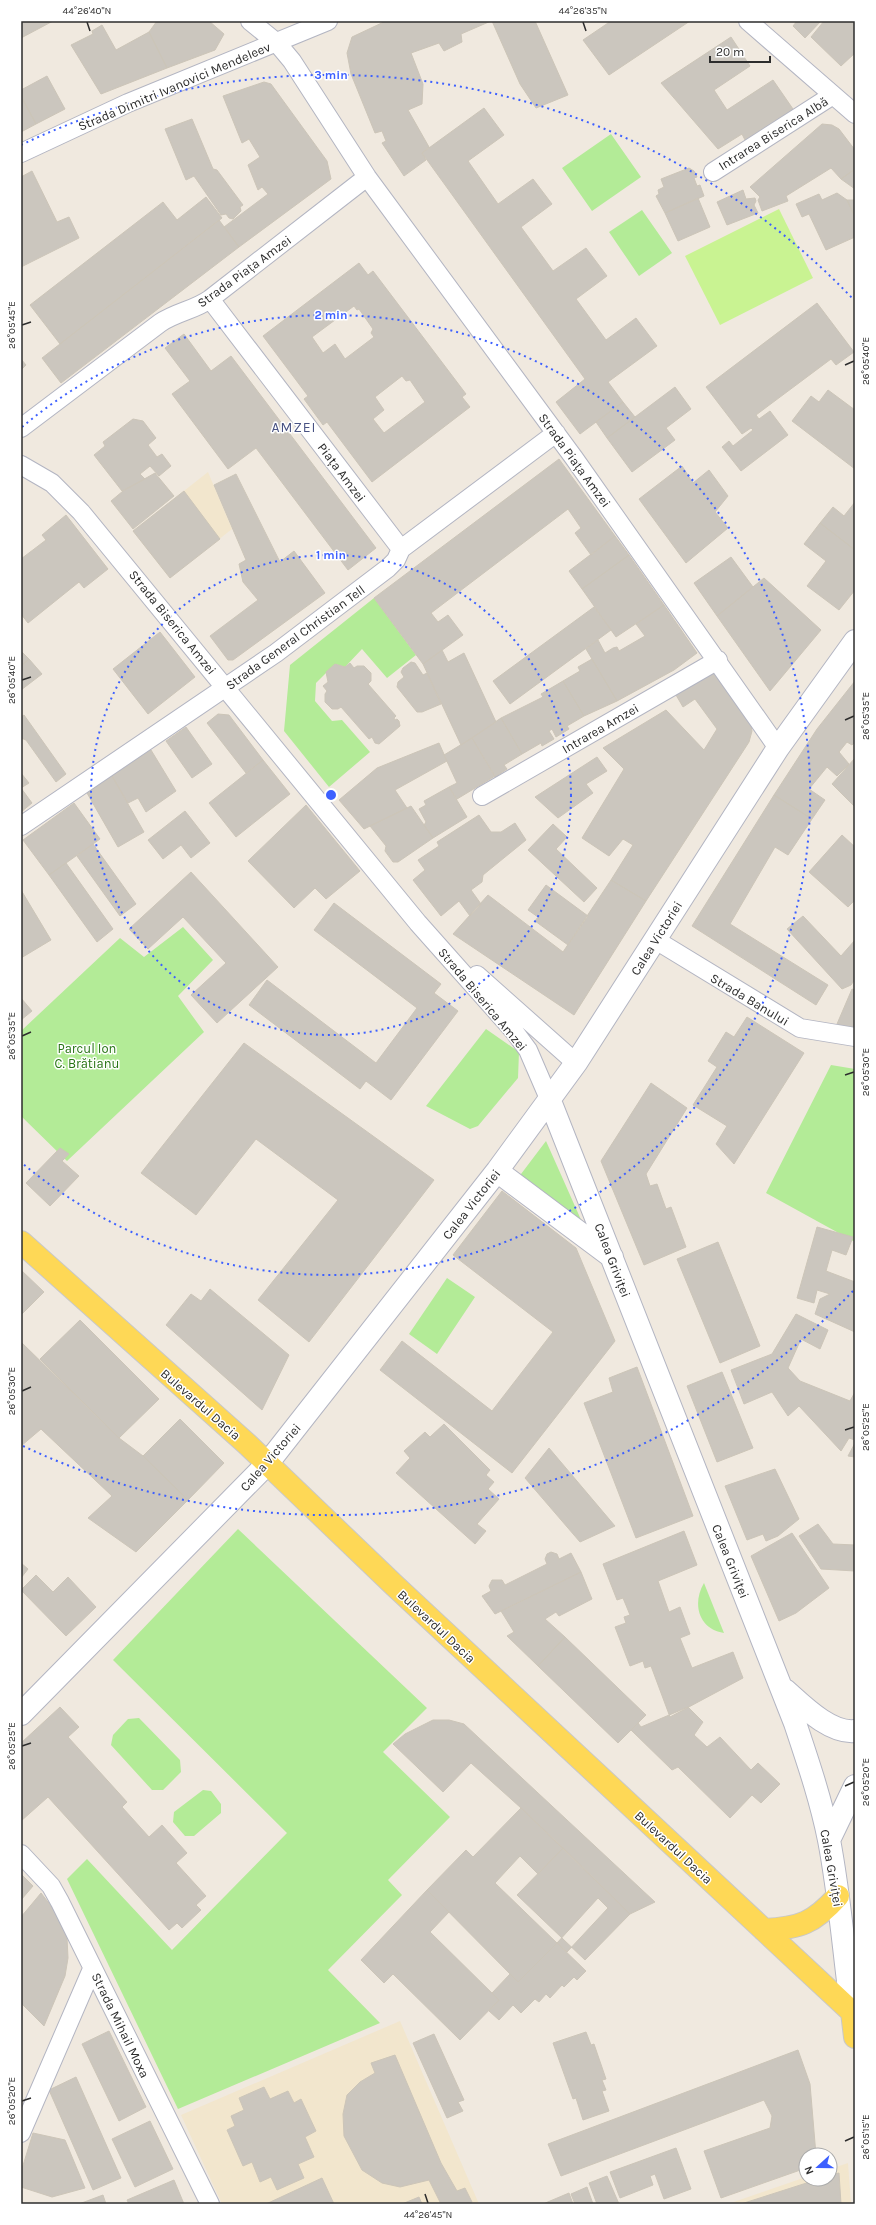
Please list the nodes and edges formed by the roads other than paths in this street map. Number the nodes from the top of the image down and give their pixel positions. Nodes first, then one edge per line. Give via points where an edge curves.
1 (250, 21) edge
2 (328, 21) edge
3 (748, 21) edge
4 (277, 43) junction
5 (833, 95) junction
6 (855, 114) edge
7 (21, 153) edge
8 (713, 172) dead end
9 (367, 177) junction
10 (210, 299) junction
11 (21, 428) edge
12 (556, 433) junction
13 (21, 465) edge
14 (401, 549) junction
15 (855, 641) edge
16 (718, 660) junction
17 (226, 687) junction
18 (778, 748) junction
19 (482, 796) dead end
20 (21, 826) edge
21 (418, 923) junction
22 (654, 939) junction
23 (855, 1037) edge
24 (576, 1063) junction
25 (550, 1101) junction
26 (497, 1171) junction
27 (21, 1242) edge
28 (612, 1257) junction
29 (267, 1464) junction
30 (781, 1687) junction
31 (21, 1714) edge
32 (855, 1731) edge
33 (855, 1786) edge
34 (829, 1840) junction
35 (21, 1854) edge
36 (838, 1896) junction
37 (764, 1930) junction
38 (92, 1969) junction
39 (853, 2013) edge
40 (855, 2037) edge
41 (21, 2133) edge
42 (210, 2204) edge

1 - 4 street, Strada Piața Amzei
2 - 4 street, Strada Dimitri Ivanovici Mendeleev
3 - 5 street
4 - 7 street, Strada Dimitri Ivanovici Mendeleev via 128,103
4 - 9 street, Strada Piața Amzei via 292,61
5 - 6 street
5 - 8 street, Intrarea Biserica Albă
9 - 10 street, Strada Piața Amzei
9 - 12 street, Strada Piața Amzei
10 - 11 street, Strada Piața Amzei via 170,316
10 - 14 street, Piața Amzei
12 - 14 street, Strada General Christian Tell
12 - 16 street, Strada Piața Amzei
13 - 17 street, Strada Biserica Amzei via 52,483 67,497
14 - 17 street, Strada General Christian Tell via 396,560 388,568 276,653
15 - 18 main road, Calea Victoriei
16 - 18 street, Strada Piața Amzei
16 - 19 street, Intrarea Amzei
17 - 20 street, Strada General Christian Tell
17 - 21 street, Strada Biserica Amzei
18 - 22 main road, Calea Victoriei
21 - 24 street, Strada Biserica Amzei
21 - 25 street, Strada Biserica Amzei via 514,1031 528,1050
22 - 23 street, Strada Banului via 800,1028
22 - 24 main road, Calea Victoriei
24 - 25 main road, Calea Victoriei
25 - 26 main road, Calea Victoriei
25 - 28 main road, Calea Griviței
26 - 28 main road
26 - 29 main road, Calea Victoriei
27 - 29 main road, Bulevardul Dacia
28 - 30 main road, Calea Griviței
29 - 31 main road, Calea Victoriei
29 - 37 main road, Bulevardul Dacia via 394,1586
30 - 32 main road via 832,1726 850,1732
30 - 34 main road, Calea Griviței via 809,1765
33 - 34 main road
34 - 36 main road, Calea Griviței
35 - 38 street, Strada Mihail Moxa via 51,1886
36 - 37 main road via 823,1913 805,1923 788,1929
36 - 39 main road, Calea Griviței
37 - 39 main road, Bulevardul Dacia
38 - 41 street
38 - 42 street, Strada Mihail Moxa
39 - 40 main road, Calea Griviței

